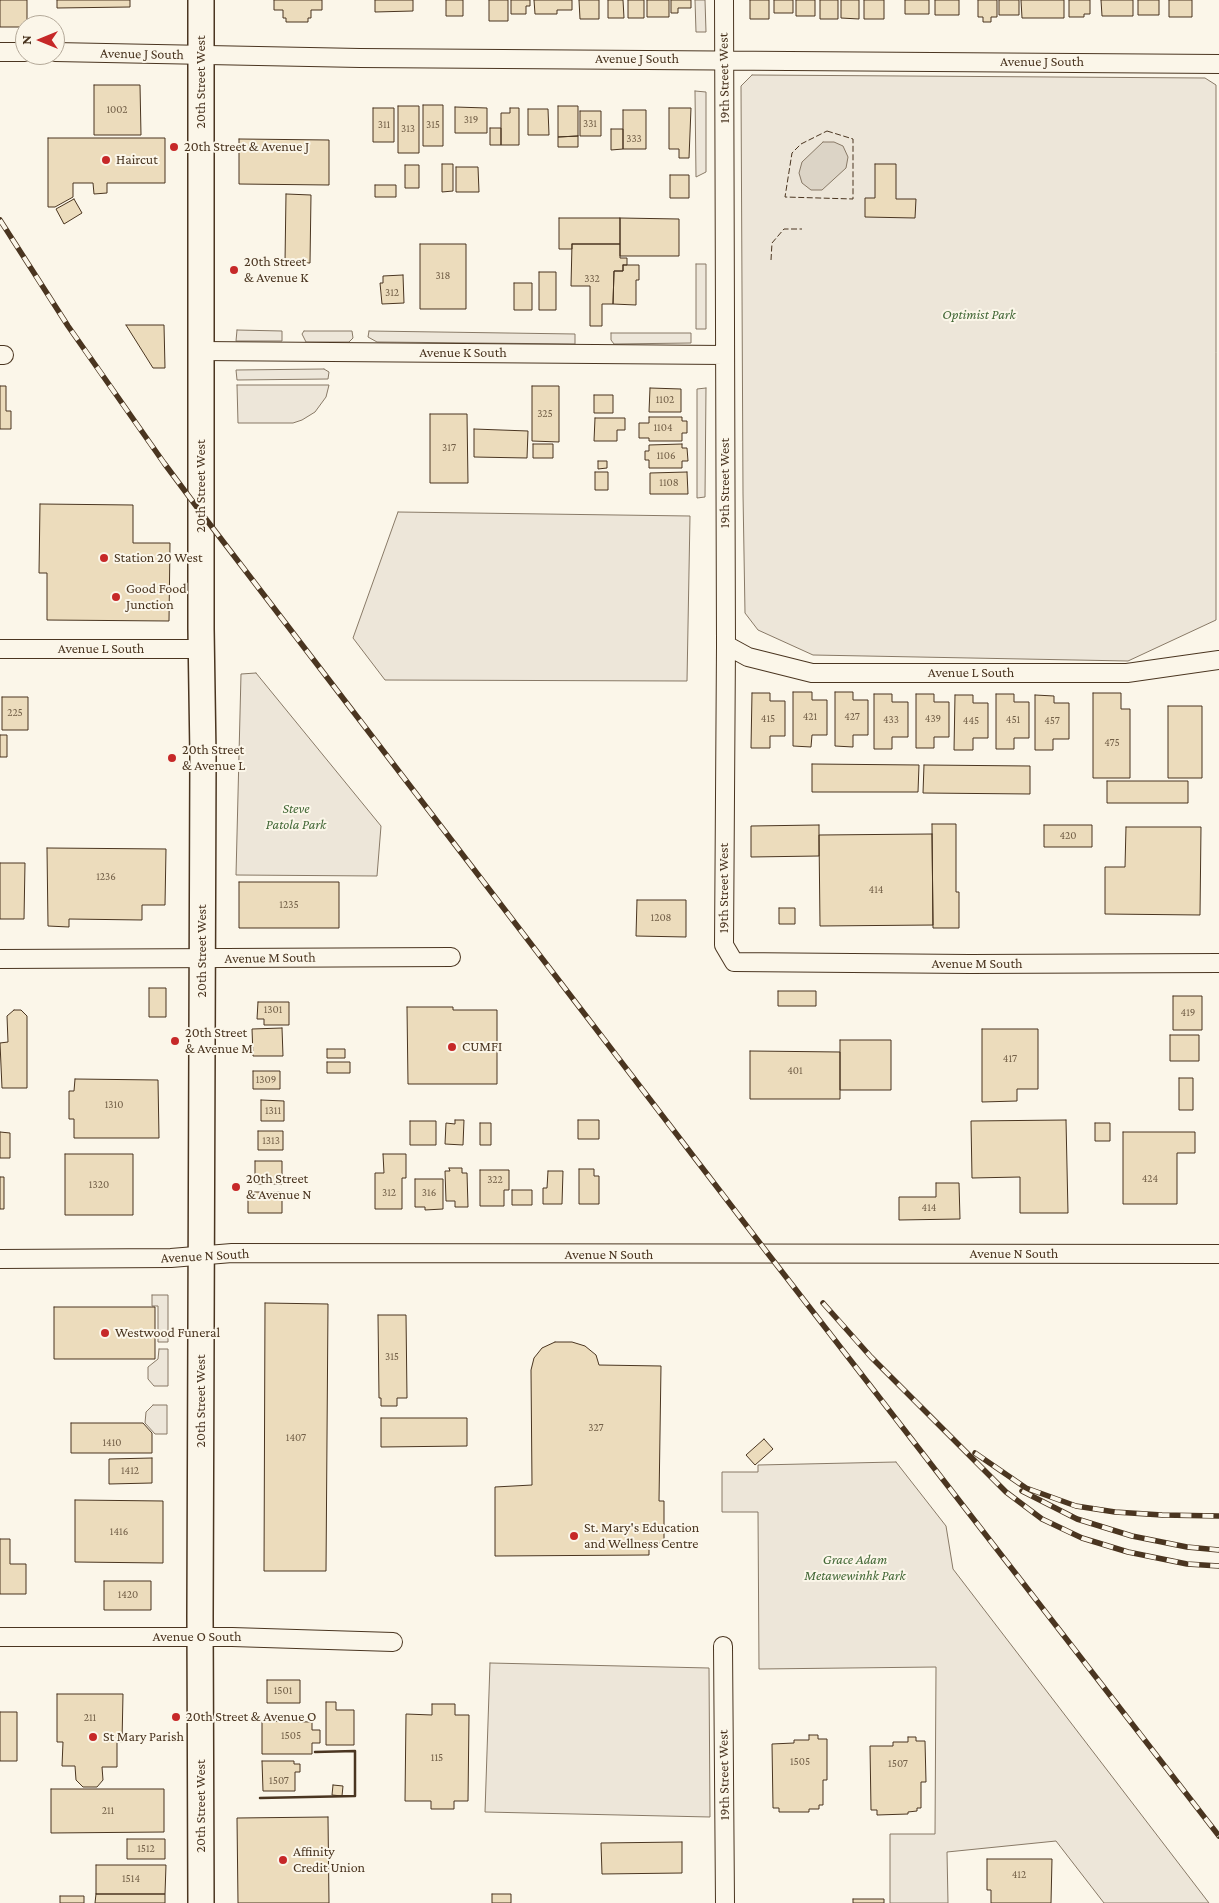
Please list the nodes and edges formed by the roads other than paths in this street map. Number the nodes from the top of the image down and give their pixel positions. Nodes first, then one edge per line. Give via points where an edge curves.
1 (201, 0) edge
2 (724, 0) edge
3 (0, 52) edge
4 (15, 52) edge
5 (65, 52) edge
6 (201, 54) junction
7 (724, 60) junction
8 (1219, 64) edge
9 (201, 351) junction
10 (725, 355) junction
11 (726, 645) junction
12 (0, 649) edge
13 (201, 649) junction
14 (1219, 660) edge
15 (451, 956) dead end
16 (0, 959) edge
17 (202, 959) junction
18 (734, 962) joint
19 (1219, 963) edge
20 (1219, 1254) edge
21 (201, 1256) junction
22 (0, 1259) edge
23 (0, 1637) edge
24 (200, 1637) junction
25 (393, 1642) dead end
26 (723, 1646) dead end
27 (201, 1903) edge
28 (725, 1903) edge

1 - 6 main road, 20th Street West
2 - 7 street, 19th Street West
3 - 4 street
5 - 6 street, Avenue J South
6 - 7 street, Avenue J South
6 - 9 main road, 20th Street West
7 - 8 street, Avenue J South
7 - 10 street, 19th Street West
9 - 10 street, Avenue K South
9 - 13 main road, 20th Street West
10 - 11 street, 19th Street West
11 - 14 street, Avenue L South via 748,657 812,674 1127,673
11 - 18 street, 19th Street West via 724,945
12 - 13 street, Avenue L South
13 - 17 main road, 20th Street West
15 - 17 street, Avenue M South
16 - 17 street, Avenue M South
17 - 21 main road, 20th Street West
18 - 19 street, Avenue M South
20 - 21 street, Avenue N South via 232,1253
21 - 22 street, Avenue N South
21 - 24 main road, 20th Street West
23 - 24 street, Avenue O South
24 - 25 street, Avenue O South
24 - 27 main road, 20th Street West
26 - 28 street, 19th Street West

